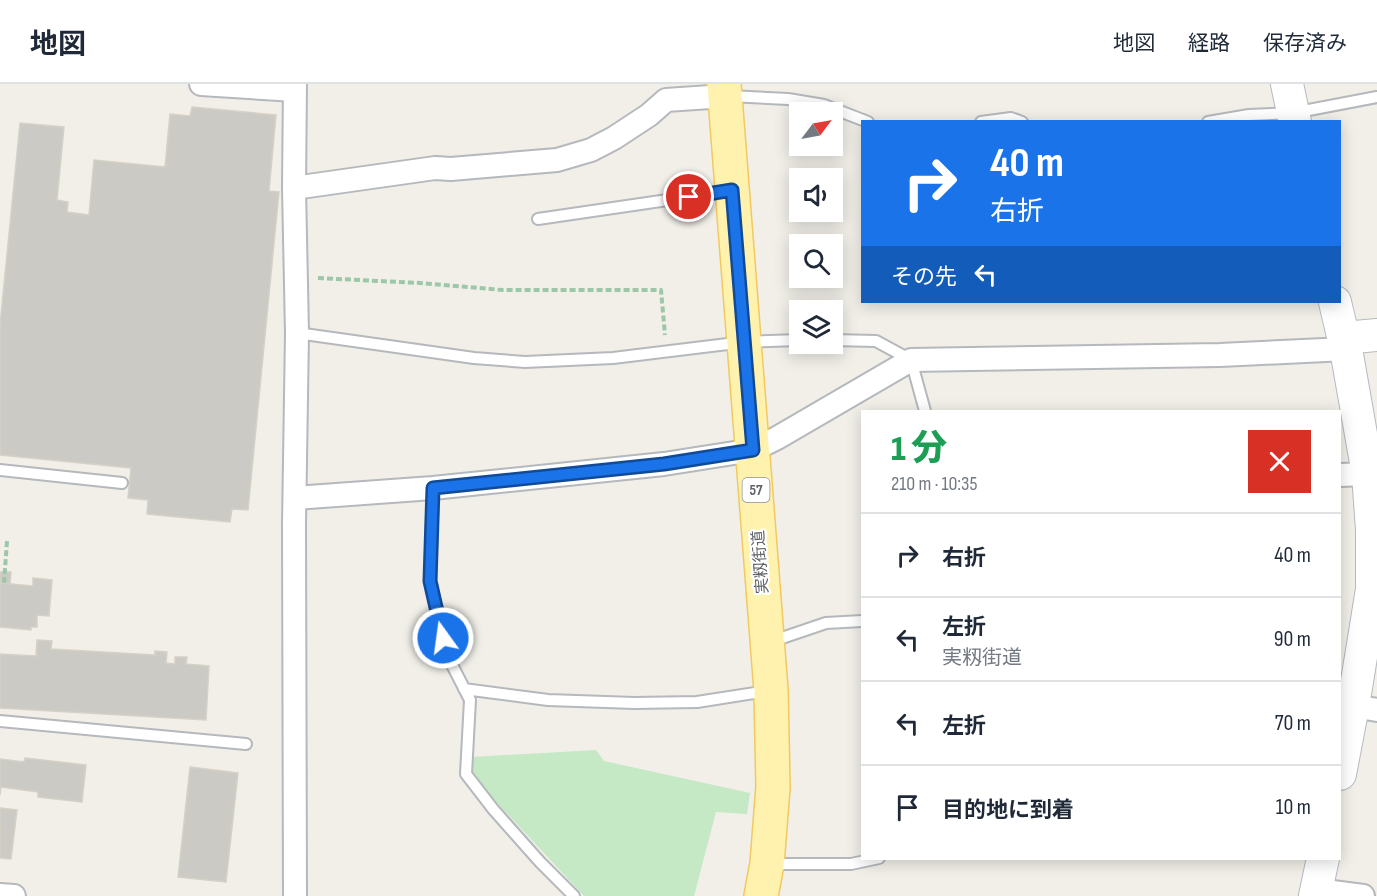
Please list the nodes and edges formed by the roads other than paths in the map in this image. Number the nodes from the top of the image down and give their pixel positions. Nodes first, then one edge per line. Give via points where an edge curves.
1 (201, 84) edge
2 (295, 87) edge
3 (725, 90) edge
4 (1377, 97) edge
5 (1292, 106) edge
6 (863, 120) edge
7 (996, 120) edge
8 (1016, 120) edge
9 (1220, 120) edge
10 (294, 188) junction
11 (732, 190) junction
12 (538, 219) dead end
13 (1335, 303) edge
14 (297, 333) junction
15 (1377, 335) edge
16 (789, 340) edge
17 (843, 340) edge
18 (744, 342) junction
19 (1345, 344) junction
20 (911, 360) junction
21 (924, 410) edge
22 (753, 450) junction
23 (0, 470) edge
24 (1354, 475) edge
25 (122, 483) dead end
26 (433, 488) junction
27 (295, 498) junction
28 (861, 621) edge
29 (767, 643) junction
30 (464, 689) junction
31 (771, 690) junction
32 (1365, 708) edge
33 (0, 721) edge
34 (246, 744) dead end
35 (1341, 771) edge
36 (870, 860) edge
37 (1323, 860) edge
38 (767, 864) junction
39 (1316, 893) edge
40 (0, 895) edge
41 (14, 896) edge
42 (295, 896) edge
43 (574, 896) edge
44 (760, 896) edge
45 (1363, 896) edge

1 - 2 street
2 - 10 street
3 - 6 lane via 824,105
3 - 10 street via 666,100 614,138 557,160 435,168
3 - 11 main road, 実籾街道 / 57
4 - 5 lane
5 - 9 lane
7 - 8 lane
10 - 14 street
11 - 12 lane
11 - 18 main road, 実籾街道 / 57
13 - 19 street
14 - 18 lane via 525,362 613,358
14 - 27 street
15 - 19 street
16 - 18 lane
17 - 20 lane via 876,342
18 - 22 main road, 実籾街道 / 57
19 - 20 street via 1220,355
19 - 24 street
20 - 21 lane
20 - 22 street
22 - 26 street via 664,464
22 - 29 main road, 実籾街道 / 57
23 - 25 lane
24 - 32 street via 1372,530
26 - 27 street
26 - 30 lane via 430,581 448,657
27 - 42 street
28 - 29 lane via 826,623
29 - 31 main road, 実籾街道 / 57
30 - 31 lane via 548,700 634,703 697,702
30 - 43 lane via 470,700 466,774
31 - 38 main road, 実籾街道 / 57 via 773,788
32 - 35 street
33 - 34 lane
36 - 38 lane via 851,864
37 - 39 street
38 - 44 main road, 実籾街道 / 57
39 - 45 street
40 - 41 street

